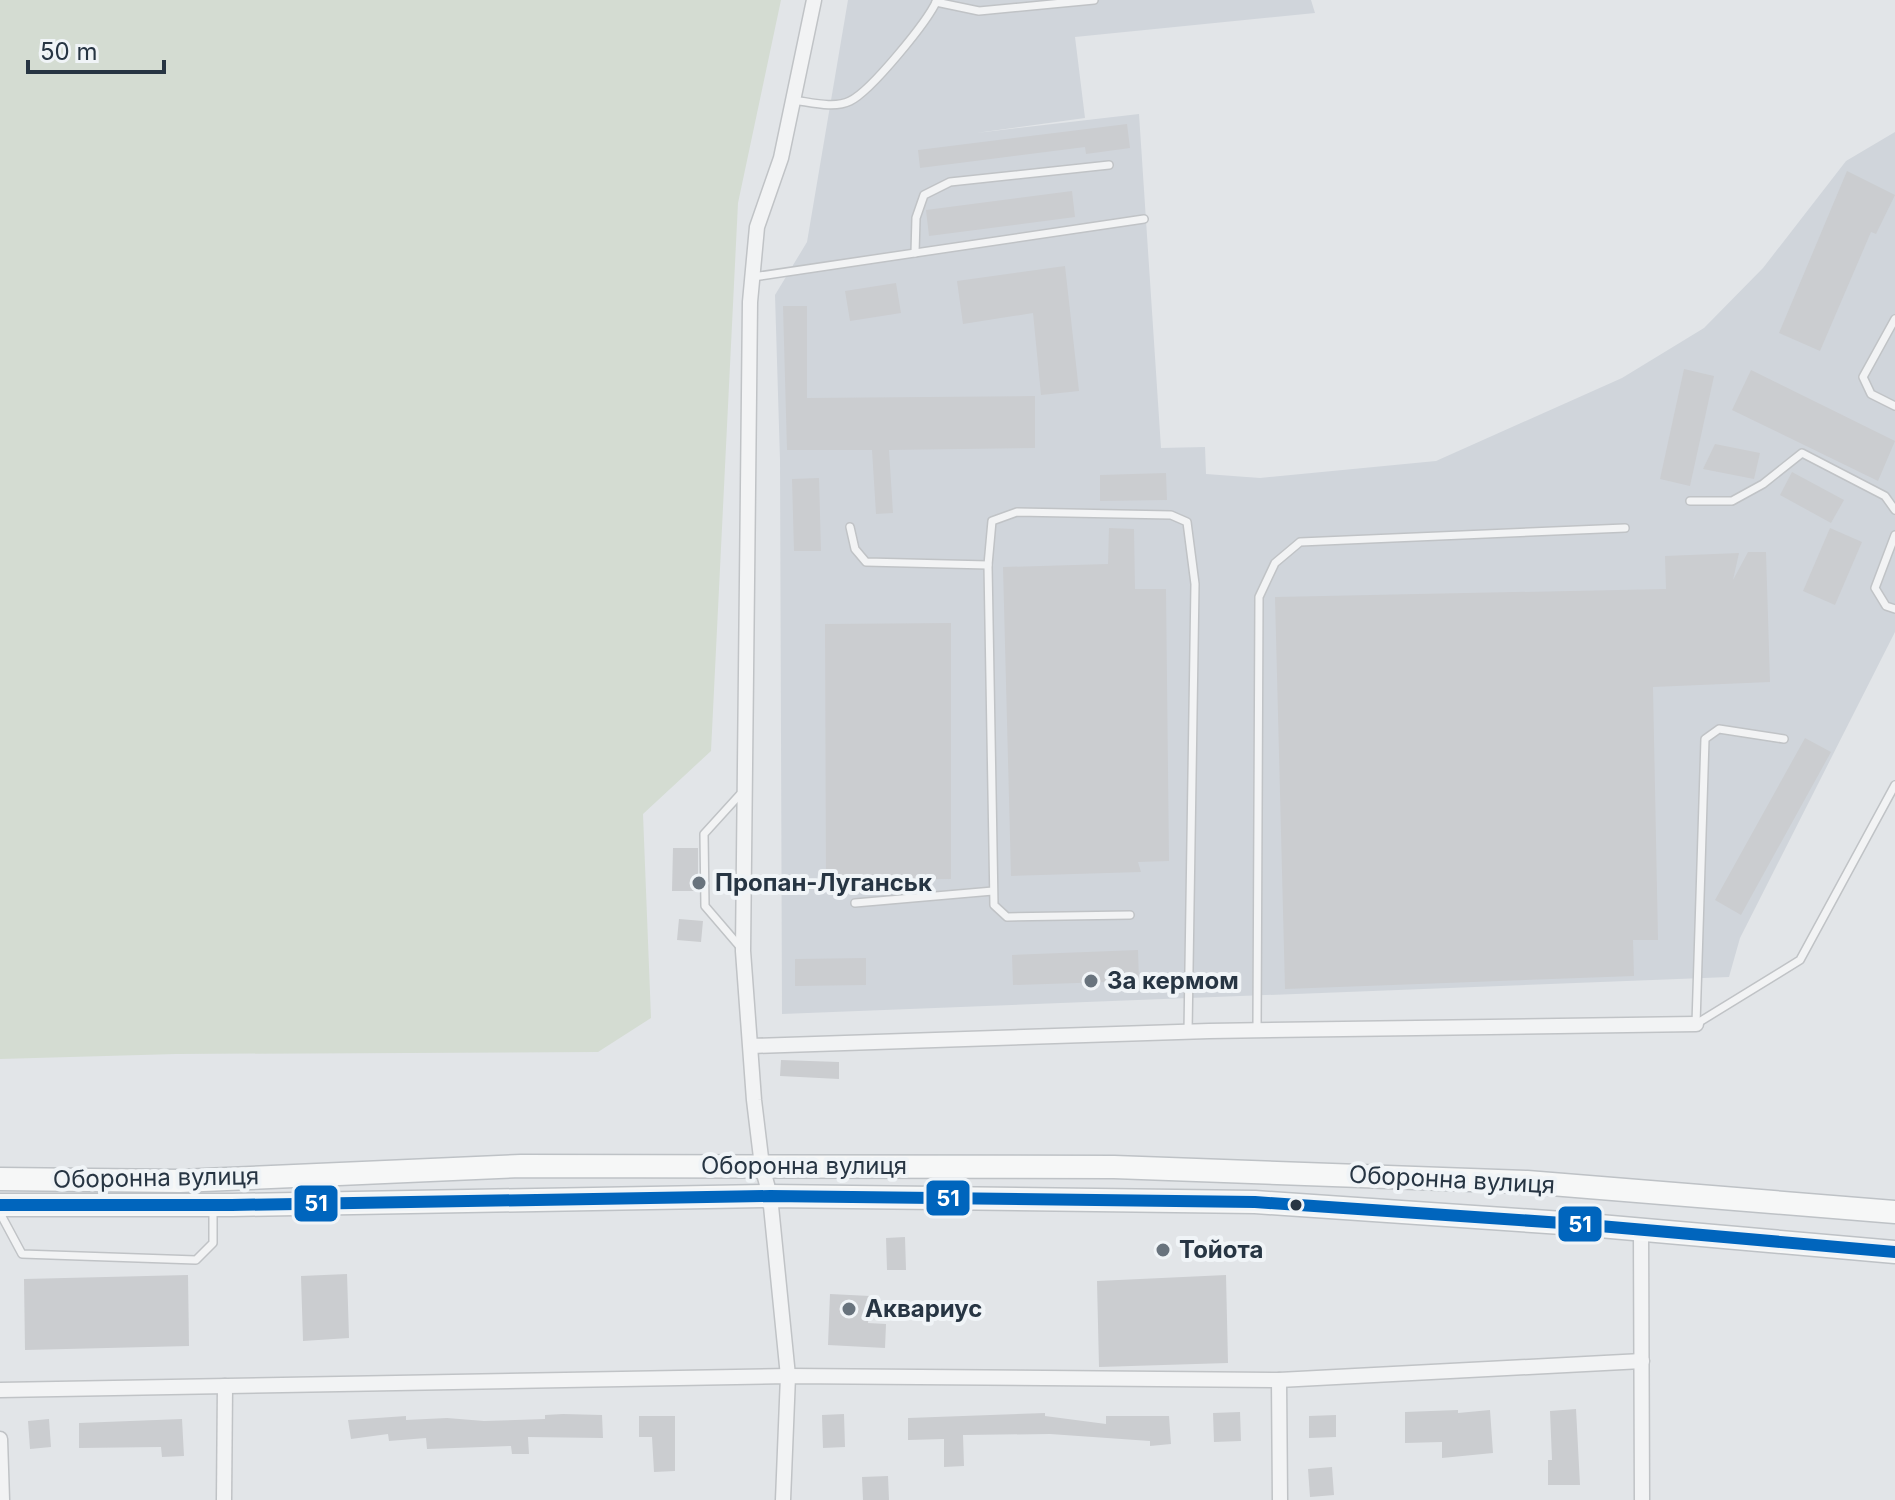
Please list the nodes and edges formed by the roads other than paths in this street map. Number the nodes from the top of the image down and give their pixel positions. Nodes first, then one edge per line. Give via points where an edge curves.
1 (814, 0) edge
2 (1094, 0) edge
3 (936, 1) edge
4 (793, 100) junction
5 (1109, 165) dead end
6 (1144, 219) dead end
7 (915, 253) junction
8 (753, 277) junction
9 (1895, 319) edge
10 (1895, 406) edge
11 (1690, 501) dead end
12 (1895, 510) edge
13 (850, 527) dead end
14 (1625, 528) dead end
15 (1895, 535) edge
16 (988, 565) junction
17 (1895, 609) edge
18 (1784, 739) dead end
19 (1895, 785) edge
20 (746, 789) junction
21 (993, 891) junction
22 (855, 903) dead end
23 (1130, 915) dead end
24 (743, 951) junction
25 (1696, 1024) junction
26 (1257, 1030) junction
27 (1188, 1032) junction
28 (751, 1046) junction
29 (762, 1166) junction
30 (0, 1179) edge
31 (770, 1196) junction
32 (214, 1204) junction
33 (0, 1205) edge
34 (1895, 1212) edge
35 (0, 1213) edge
36 (1641, 1232) junction
37 (1895, 1252) edge
38 (1642, 1361) junction
39 (788, 1376) junction
40 (1279, 1380) junction
41 (225, 1386) junction
42 (0, 1390) edge
43 (0, 1439) edge
44 (2, 1500) edge
45 (224, 1500) edge
46 (783, 1500) edge
47 (1280, 1500) edge
48 (1642, 1500) edge

1 - 4 street
2 - 3 lane via 979,11
3 - 4 lane via 919,30 851,101
4 - 8 street via 781,158 757,227
5 - 7 lane via 950,182 924,195 916,218
6 - 7 lane
7 - 8 lane
8 - 20 street
9 - 10 lane via 1863,377 1871,394
11 - 12 lane via 1732,501 1802,453 1885,496
13 - 16 lane via 855,549 866,562
14 - 26 lane via 1300,542 1275,563 1259,597
15 - 17 lane via 1875,588 1886,606
16 - 21 lane
16 - 27 lane via 992,521 1017,512 1171,515 1187,522 1195,584
18 - 25 lane via 1719,729 1705,739
19 - 25 lane via 1800,960
20 - 24 street
20 - 24 lane via 704,834 705,906
21 - 22 lane
21 - 23 lane via 994,905 1007,917
24 - 28 street
25 - 26 street
26 - 27 street
27 - 28 street
28 - 29 street
29 - 30 main road, Оборонна вулиця via 505,1167 180,1181
29 - 31 street
29 - 34 main road, Оборонна вулиця via 1367,1174
31 - 32 main road, Оборонна вулиця
31 - 36 main road, Оборонна вулиця via 1255,1202
31 - 39 street
32 - 33 main road, Оборонна вулиця
32 - 35 lane via 213,1243 196,1260 22,1254
36 - 37 main road, Оборонна вулиця
36 - 38 street
38 - 40 street
38 - 48 street
39 - 40 street
39 - 41 street
39 - 46 street
40 - 47 street
41 - 42 street
41 - 45 street
43 - 44 street

